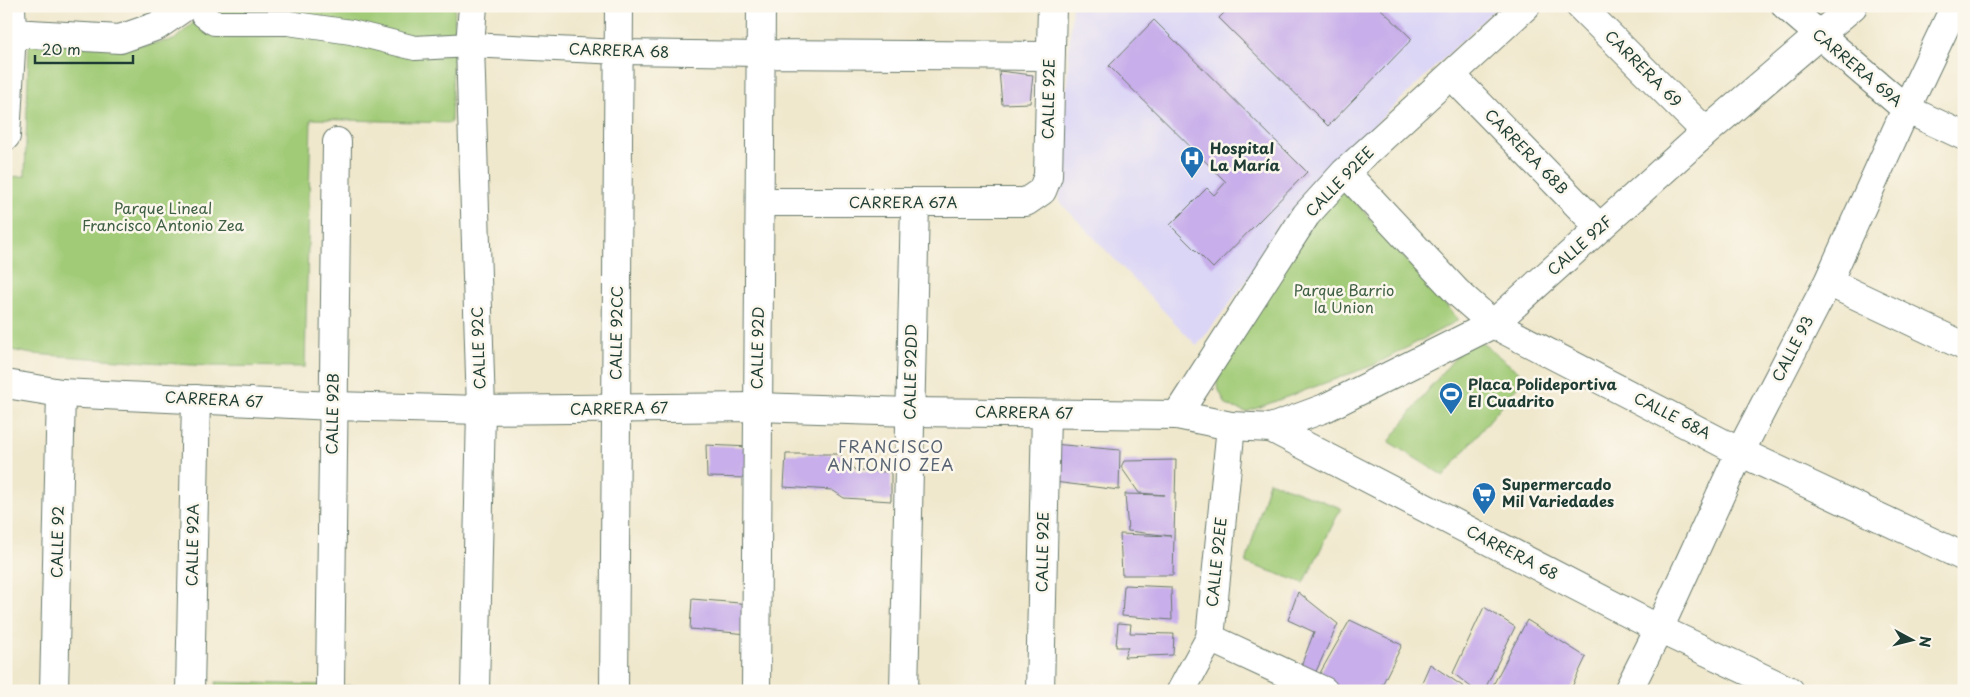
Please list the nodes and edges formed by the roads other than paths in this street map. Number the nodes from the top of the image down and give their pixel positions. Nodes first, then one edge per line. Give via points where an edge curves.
1 (11, 6) edge
2 (186, 6) edge
3 (199, 6) edge
4 (473, 6) edge
5 (619, 6) edge
6 (761, 6) edge
7 (1052, 6) edge
8 (1526, 6) edge
9 (1580, 6) edge
10 (1786, 6) edge
11 (1853, 6) edge
12 (1955, 6) edge
13 (12, 33) junction
14 (1819, 36) junction
15 (470, 45) junction
16 (620, 52) junction
17 (761, 54) junction
18 (1050, 56) junction
19 (1452, 76) junction
20 (1906, 109) junction
21 (1706, 132) junction
22 (6, 136) edge
23 (1964, 136) edge
24 (337, 142) dead end
25 (1345, 172) junction
26 (1042, 191) joint
27 (760, 202) junction
28 (915, 203) junction
29 (1600, 228) junction
30 (1828, 282) junction
31 (1492, 324) junction
32 (1964, 346) edge
33 (6, 384) edge
34 (61, 393) junction
35 (196, 399) junction
36 (334, 406) junction
37 (758, 407) junction
38 (616, 409) junction
39 (481, 410) junction
40 (910, 412) junction
41 (1046, 414) junction
42 (1177, 415) junction
43 (1231, 426) junction
44 (1271, 428) junction
45 (1740, 452) junction
46 (1964, 556) edge
47 (1659, 630) junction
48 (1210, 638) junction
49 (330, 686) dead end
50 (54, 691) edge
51 (190, 691) edge
52 (474, 691) edge
53 (614, 691) edge
54 (756, 691) edge
55 (904, 691) edge
56 (1040, 691) edge
57 (1181, 691) edge
58 (1324, 691) edge
59 (1628, 691) edge
60 (1790, 691) edge

1 - 13 street
2 - 13 street via 157,26 120,38
3 - 15 street, CARRERA 68 via 203,15 214,24 288,23 351,32 415,48
4 - 15 street, CALLE 92C
5 - 16 street, CALLE 92CC
6 - 17 street, CALLE 92D
7 - 18 street, CALLE 92E
8 - 19 street, CALLE 92EE
9 - 21 street, CARRERA 69
10 - 14 street, CARRERA 69A
11 - 14 street, CALLE 92F
12 - 20 street, CALLE 93
13 - 22 street
14 - 20 street, CARRERA 69A
14 - 21 street, CALLE 92F
15 - 16 street, CARRERA 68
15 - 39 street, CALLE 92C
16 - 17 street, CARRERA 68
16 - 38 street, CALLE 92CC
17 - 18 street, CARRERA 68
17 - 27 street, CALLE 92D
18 - 26 street, CALLE 92E via 1048,176
19 - 25 street, CALLE 92EE
19 - 29 street, CARRERA 68B
20 - 23 street, CARRERA 69A
20 - 30 street, CALLE 93
21 - 29 street, CALLE 92F
24 - 36 street, CALLE 92B
25 - 31 street, CALLE 68A
25 - 42 street, CALLE 92EE via 1306,215
26 - 28 street, CARRERA 67A via 1026,202
27 - 28 street, CARRERA 67A
27 - 37 street, CALLE 92D
28 - 40 street, CALLE 92DD
29 - 31 street, CALLE 92F
30 - 32 street
30 - 45 street, CALLE 93
31 - 44 street, CALLE 92F via 1324,408
31 - 45 street, CALLE 68A
33 - 34 street, CARRERA 67
34 - 35 street, CARRERA 67
34 - 50 street, CALLE 92
35 - 36 street, CARRERA 67
35 - 51 street, CALLE 92A
36 - 39 street, CARRERA 67
36 - 49 street, CALLE 92B
37 - 38 street, CARRERA 67
37 - 40 street, CARRERA 67
37 - 54 street, CALLE 92D
38 - 39 street, CARRERA 67
38 - 53 street, CALLE 92CC
39 - 52 street, CALLE 92C
40 - 41 street, CARRERA 67
40 - 55 street, CALLE 92DD
41 - 42 street, CARRERA 67
41 - 56 street, CALLE 92E
42 - 43 street, CARRERA 67
43 - 44 street, CARRERA 68
43 - 48 street, CALLE 92EE
44 - 47 street, CARRERA 68
45 - 46 street, CALLE 68A
45 - 47 street, CALLE 93
47 - 59 street, CALLE 93
47 - 60 street, CARRERA 68
48 - 57 street, CALLE 92EE
48 - 58 street

